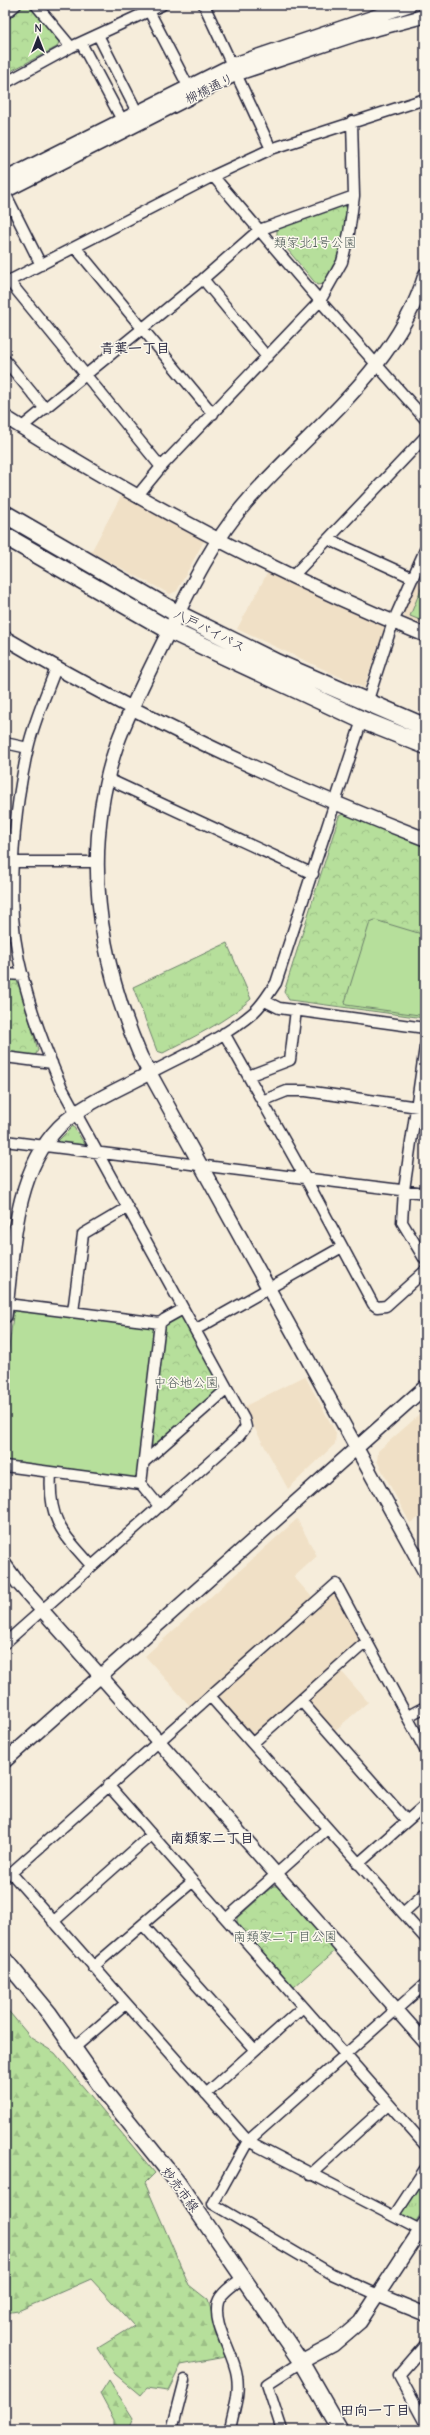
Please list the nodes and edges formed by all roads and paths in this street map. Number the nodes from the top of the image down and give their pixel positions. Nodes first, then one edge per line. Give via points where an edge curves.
1 (16, 5) edge
2 (36, 5) edge
3 (204, 5) edge
4 (409, 5) edge
5 (155, 7) edge
6 (5, 14) edge
7 (425, 16) edge
8 (98, 35) junction
9 (81, 43) junction
10 (71, 48) junction
11 (234, 70) junction
12 (5, 83) edge
13 (188, 86) junction
14 (425, 99) edge
15 (137, 112) junction
16 (122, 120) junction
17 (352, 121) junction
18 (271, 149) junction
19 (213, 176) junction
20 (5, 179) edge
21 (5, 192) edge
22 (354, 196) junction
23 (259, 230) junction
24 (75, 247) junction
25 (41, 265) junction
26 (425, 276) edge
27 (203, 279) junction
28 (7, 282) edge
29 (320, 301) junction
30 (142, 329) junction
31 (268, 357) junction
32 (5, 360) edge
33 (377, 365) junction
34 (86, 375) junction
35 (44, 409) junction
36 (213, 414) junction
37 (5, 417) edge
38 (425, 419) edge
39 (22, 428) junction
40 (425, 437) edge
41 (160, 467) junction
42 (138, 495) junction
43 (5, 514) edge
44 (5, 536) edge
45 (219, 539) junction
46 (328, 539) junction
47 (425, 550) edge
48 (292, 577) junction
49 (413, 578) junction
50 (178, 614) junction
51 (393, 622) junction
52 (170, 630) junction
53 (425, 635) edge
54 (5, 638) edge
55 (56, 668) junction
56 (367, 703) junction
57 (131, 708) junction
58 (362, 720) junction
59 (425, 727) edge
60 (5, 743) edge
61 (425, 746) edge
62 (28, 748) junction
63 (108, 780) junction
64 (335, 805) junction
65 (425, 839) edge
66 (10, 862) edge
67 (97, 862) junction
68 (313, 874) junction
69 (5, 974) edge
70 (23, 975) junction
71 (265, 1001) junction
72 (296, 1010) junction
73 (425, 1028) edge
74 (224, 1033) junction
75 (425, 1047) edge
76 (5, 1057) edge
77 (424, 1060) edge
78 (52, 1063) junction
79 (150, 1073) junction
80 (248, 1076) junction
81 (262, 1101) junction
82 (420, 1107) edge
83 (76, 1115) junction
84 (5, 1141) edge
85 (43, 1146) junction
86 (96, 1152) junction
87 (200, 1166) junction
88 (306, 1179) junction
89 (404, 1190) junction
90 (425, 1193) edge
91 (127, 1208) junction
92 (342, 1247) junction
93 (425, 1260) edge
94 (425, 1271) edge
95 (268, 1288) junction
96 (6, 1305) edge
97 (183, 1308) junction
98 (73, 1312) junction
99 (160, 1323) junction
100 (194, 1330) junction
101 (425, 1387) edge
102 (227, 1388) junction
103 (357, 1448) junction
104 (144, 1462) junction
105 (5, 1466) edge
106 (51, 1473) junction
107 (141, 1484) junction
108 (158, 1506) junction
109 (5, 1565) edge
110 (91, 1565) junction
111 (425, 1572) edge
112 (43, 1610) junction
113 (367, 1641) junction
114 (5, 1643) edge
115 (101, 1676) junction
116 (210, 1696) junction
117 (300, 1701) junction
118 (425, 1707) edge
119 (408, 1716) junction
120 (159, 1741) junction
121 (253, 1743) junction
122 (425, 1750) edge
123 (5, 1761) edge
124 (108, 1785) junction
125 (425, 1805) edge
126 (407, 1821) junction
127 (327, 1829) junction
128 (151, 1835) junction
129 (358, 1864) junction
130 (277, 1874) junction
131 (192, 1882) junction
132 (425, 1893) edge
133 (403, 1913) junction
134 (226, 1919) junction
135 (52, 1922) junction
136 (143, 1925) junction
137 (425, 1938) edge
138 (5, 1960) edge
139 (93, 1967) junction
140 (425, 1984) edge
141 (126, 2004) junction
142 (303, 2007) junction
143 (396, 2010) junction
144 (425, 2042) edge
145 (74, 2048) junction
146 (254, 2049) junction
147 (345, 2055) junction
148 (206, 2094) junction
149 (388, 2104) junction
150 (248, 2141) junction
151 (425, 2145) edge
152 (425, 2169) edge
153 (310, 2175) junction
154 (394, 2216) junction
155 (422, 2226) edge
156 (244, 2277) junction
157 (378, 2295) junction
158 (425, 2314) edge
159 (425, 2346) edge
160 (301, 2362) junction
161 (185, 2380) dead end
162 (425, 2423) edge
163 (172, 2430) edge
164 (230, 2430) edge
165 (282, 2430) edge
166 (340, 2430) edge

1 - 6 street
2 - 10 street
3 - 11 street
4 - 11 street, 柳橋通り
5 - 8 street
5 - 13 street
7 - 11 street, 柳橋通り
8 - 9 street
8 - 15 street
9 - 10 street
9 - 16 street
10 - 12 street
11 - 13 street, 柳橋通り
11 - 18 street
11 - 21 street, 柳橋通り
13 - 15 street, 柳橋通り
14 - 17 street
15 - 16 street, 柳橋通り
16 - 20 street, 柳橋通り
17 - 18 street
17 - 22 street
18 - 19 street
19 - 23 street
19 - 24 street
21 - 25 street
22 - 23 street
22 - 29 street via 342,262
23 - 27 street
23 - 29 street
24 - 25 street
24 - 30 street
25 - 28 street
26 - 33 street via 400,333
27 - 30 street
27 - 31 street
28 - 34 street
29 - 31 street
29 - 33 street
30 - 34 street
30 - 36 street
31 - 36 street
32 - 35 street
33 - 38 street
33 - 45 street via 249,499
34 - 35 street
34 - 41 street
35 - 39 street
36 - 41 street
37 - 39 street
39 - 42 street
40 - 46 street
41 - 42 street
42 - 45 street
43 - 50 highway, 八戸バイパス
44 - 52 highway, 八戸バイパス
45 - 48 street
45 - 50 street
46 - 48 street
46 - 49 street
47 - 49 street
48 - 51 street
49 - 51 street
50 - 52 street
50 - 56 highway, 八戸バイパス via 277,663
51 - 53 street
51 - 56 street
52 - 57 street
52 - 58 highway, 八戸バイパス
54 - 55 street
55 - 57 street
55 - 62 street
56 - 59 highway, 八戸バイパス
57 - 63 street
57 - 64 street via 204,746
58 - 61 highway, 八戸バイパス
58 - 64 street
60 - 62 street
62 - 66 street
63 - 67 street via 100,820
63 - 68 street
64 - 65 street
64 - 68 street
66 - 67 street
66 - 70 street via 13,917
67 - 79 street via 102,936 113,985 126,1024
68 - 71 street via 276,983
69 - 70 street
70 - 78 street via 40,1035
71 - 72 street via 279,1008
71 - 74 street
72 - 73 street
72 - 80 street via 290,1060
74 - 79 street
74 - 80 street
75 - 77 street
76 - 78 street
77 - 82 street
78 - 83 street
79 - 83 street
79 - 87 street
80 - 81 street
81 - 82 street via 287,1091 306,1091
81 - 88 street
82 - 89 street
83 - 85 street via 59,1126
83 - 86 street
84 - 85 street
85 - 86 street
85 - 96 street via 29,1173 20,1202
86 - 87 street
86 - 91 street
87 - 88 street
87 - 95 street
88 - 89 street
88 - 92 street
89 - 90 street
89 - 93 street via 402,1222
91 - 97 street
91 - 98 street via 83,1234
92 - 94 street via 377,1307 386,1306
92 - 95 street
95 - 100 street
95 - 103 street
96 - 98 street
97 - 99 street
97 - 100 street
98 - 99 street
99 - 104 street
100 - 102 street
101 - 103 street
102 - 104 street
102 - 108 street via 246,1427 239,1436
103 - 111 street
103 - 115 street
104 - 107 street
105 - 106 street
106 - 107 street
106 - 110 street via 50,1496 54,1514 70,1542
107 - 108 street
108 - 110 street
109 - 112 street
110 - 112 street
112 - 114 street
112 - 115 street
113 - 116 street via 336,1584
113 - 117 street
113 - 119 street
115 - 120 street
115 - 123 street
116 - 120 street
116 - 121 street
117 - 121 street
117 - 126 street
118 - 119 street
119 - 122 street
120 - 124 street
120 - 130 street
121 - 127 street
124 - 128 street
124 - 135 street via 11,1873
125 - 126 street
126 - 129 street
127 - 129 street
127 - 130 street
128 - 131 street
128 - 135 street
129 - 133 street
130 - 134 street
130 - 143 street
131 - 134 street
131 - 136 street
132 - 133 street
133 - 137 street
134 - 142 street
135 - 139 street
136 - 139 street
136 - 146 street
138 - 145 main road, 妙売市線
139 - 141 street
140 - 143 street
141 - 145 street
141 - 148 street
142 - 146 street
142 - 147 street
143 - 144 street
143 - 147 street
145 - 156 main road, 妙売市線 via 104,2091 178,2183
146 - 148 street
147 - 149 street
147 - 150 street
148 - 150 street
149 - 151 street
149 - 153 street
150 - 153 street
150 - 157 street via 213,2204 332,2274
152 - 154 street
153 - 154 street
154 - 155 street
155 - 157 street
156 - 160 main road, 妙売市線
156 - 164 street via 228,2289 218,2301 218,2318 237,2374 238,2397
157 - 158 street
157 - 160 street via 360,2322 333,2345
159 - 162 street via 398,2374
160 - 165 street via 266,2384
160 - 166 main road, 妙売市線
161 - 163 street

